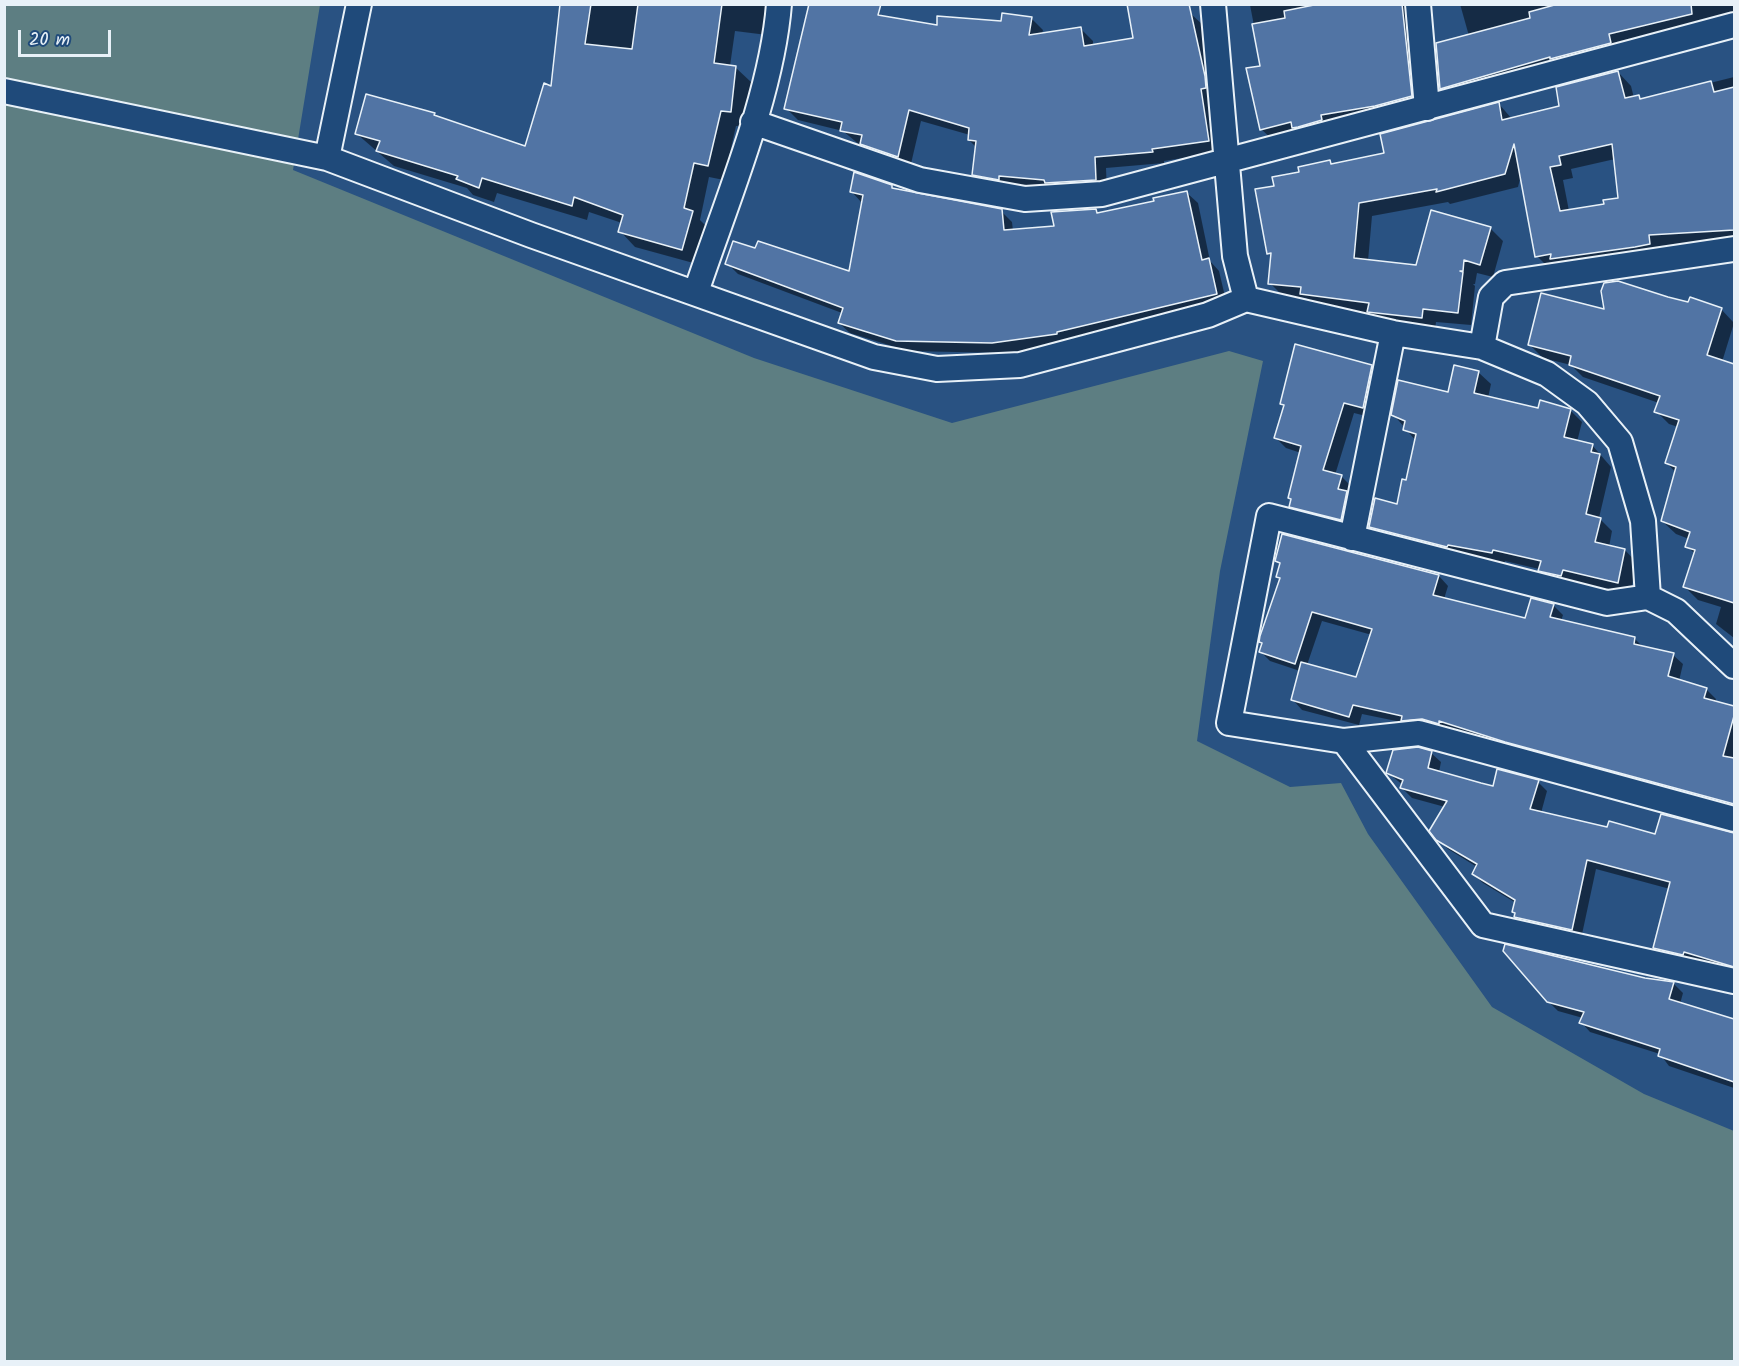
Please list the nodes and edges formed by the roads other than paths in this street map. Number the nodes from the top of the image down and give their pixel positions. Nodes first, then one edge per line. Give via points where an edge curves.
1 (358, 4) edge
2 (779, 4) edge
3 (1213, 4) edge
4 (1418, 4) edge
5 (1734, 25) edge
6 (4, 91) edge
7 (1427, 108) junction
8 (753, 122) junction
9 (327, 158) junction
10 (1228, 159) junction
11 (1734, 249) edge
12 (696, 292) junction
13 (1246, 299) junction
14 (1393, 333) junction
15 (1482, 346) junction
16 (1352, 538) junction
17 (1648, 597) junction
18 (1734, 664) edge
19 (1344, 741) junction
20 (1734, 819) edge
21 (1734, 981) edge

1 - 9 street
2 - 8 street via 777,31
3 - 10 street
4 - 7 street
5 - 7 street
6 - 9 street
7 - 10 street
8 - 10 street via 920,180 1025,199 1102,194
8 - 12 street
9 - 12 street
10 - 13 street via 1235,256
11 - 15 street via 1505,283 1491,297
12 - 13 street via 874,357 937,369 1020,364 1208,315
13 - 14 street
14 - 15 street
14 - 16 street
15 - 17 street via 1547,374 1587,403 1620,442 1643,521
16 - 17 street via 1607,603
16 - 19 street via 1269,516 1230,723
17 - 18 street via 1676,610
19 - 20 street via 1419,733
19 - 21 street via 1484,925

